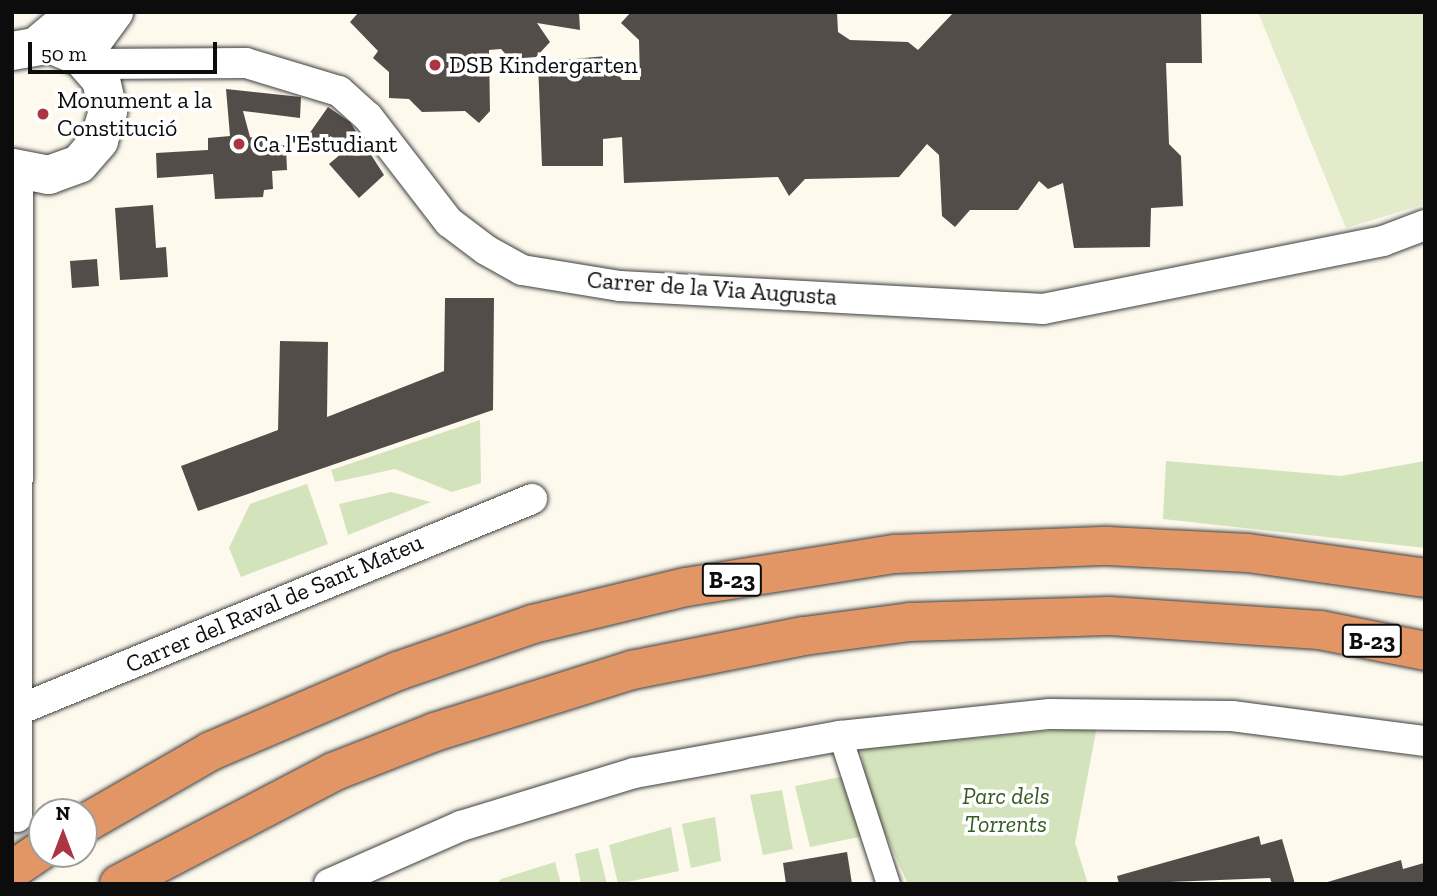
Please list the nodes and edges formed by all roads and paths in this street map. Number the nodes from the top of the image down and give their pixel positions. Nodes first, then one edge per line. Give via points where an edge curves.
1 (77, 12) edge
2 (114, 12) edge
3 (26, 47) edge
4 (85, 60) junction
5 (14, 181) edge
6 (1425, 225) edge
7 (532, 499) dead end
8 (1425, 578) edge
9 (1425, 651) edge
10 (15, 730) edge
11 (840, 736) junction
12 (1425, 741) edge
13 (98, 816) edge
14 (17, 817) dead end
15 (28, 859) edge
16 (12, 870) edge
17 (367, 876) edge
18 (119, 884) edge
19 (329, 884) edge
20 (888, 884) edge

1 - 3 street
2 - 4 street
3 - 4 street
4 - 5 street via 107,100 99,141 87,157 60,173
4 - 6 street, Carrer de la Via Augusta via 246,63 339,91 368,117 449,222 522,270 620,286 1043,309 1110,301 1383,241
5 - 10 street
7 - 10 street, Carrer del Raval de Sant Mateu
8 - 13 highway, B-23 via 1248,553 1108,546 895,554 687,587 533,624 398,671 211,751
9 - 18 highway, B-23 via 1320,631 1109,616 910,622 766,643 632,670 435,732 333,772
10 - 14 street
11 - 12 street via 1064,714 1232,716
11 - 17 street via 634,773 461,825
11 - 20 street
15 - 16 highway
17 - 19 street

